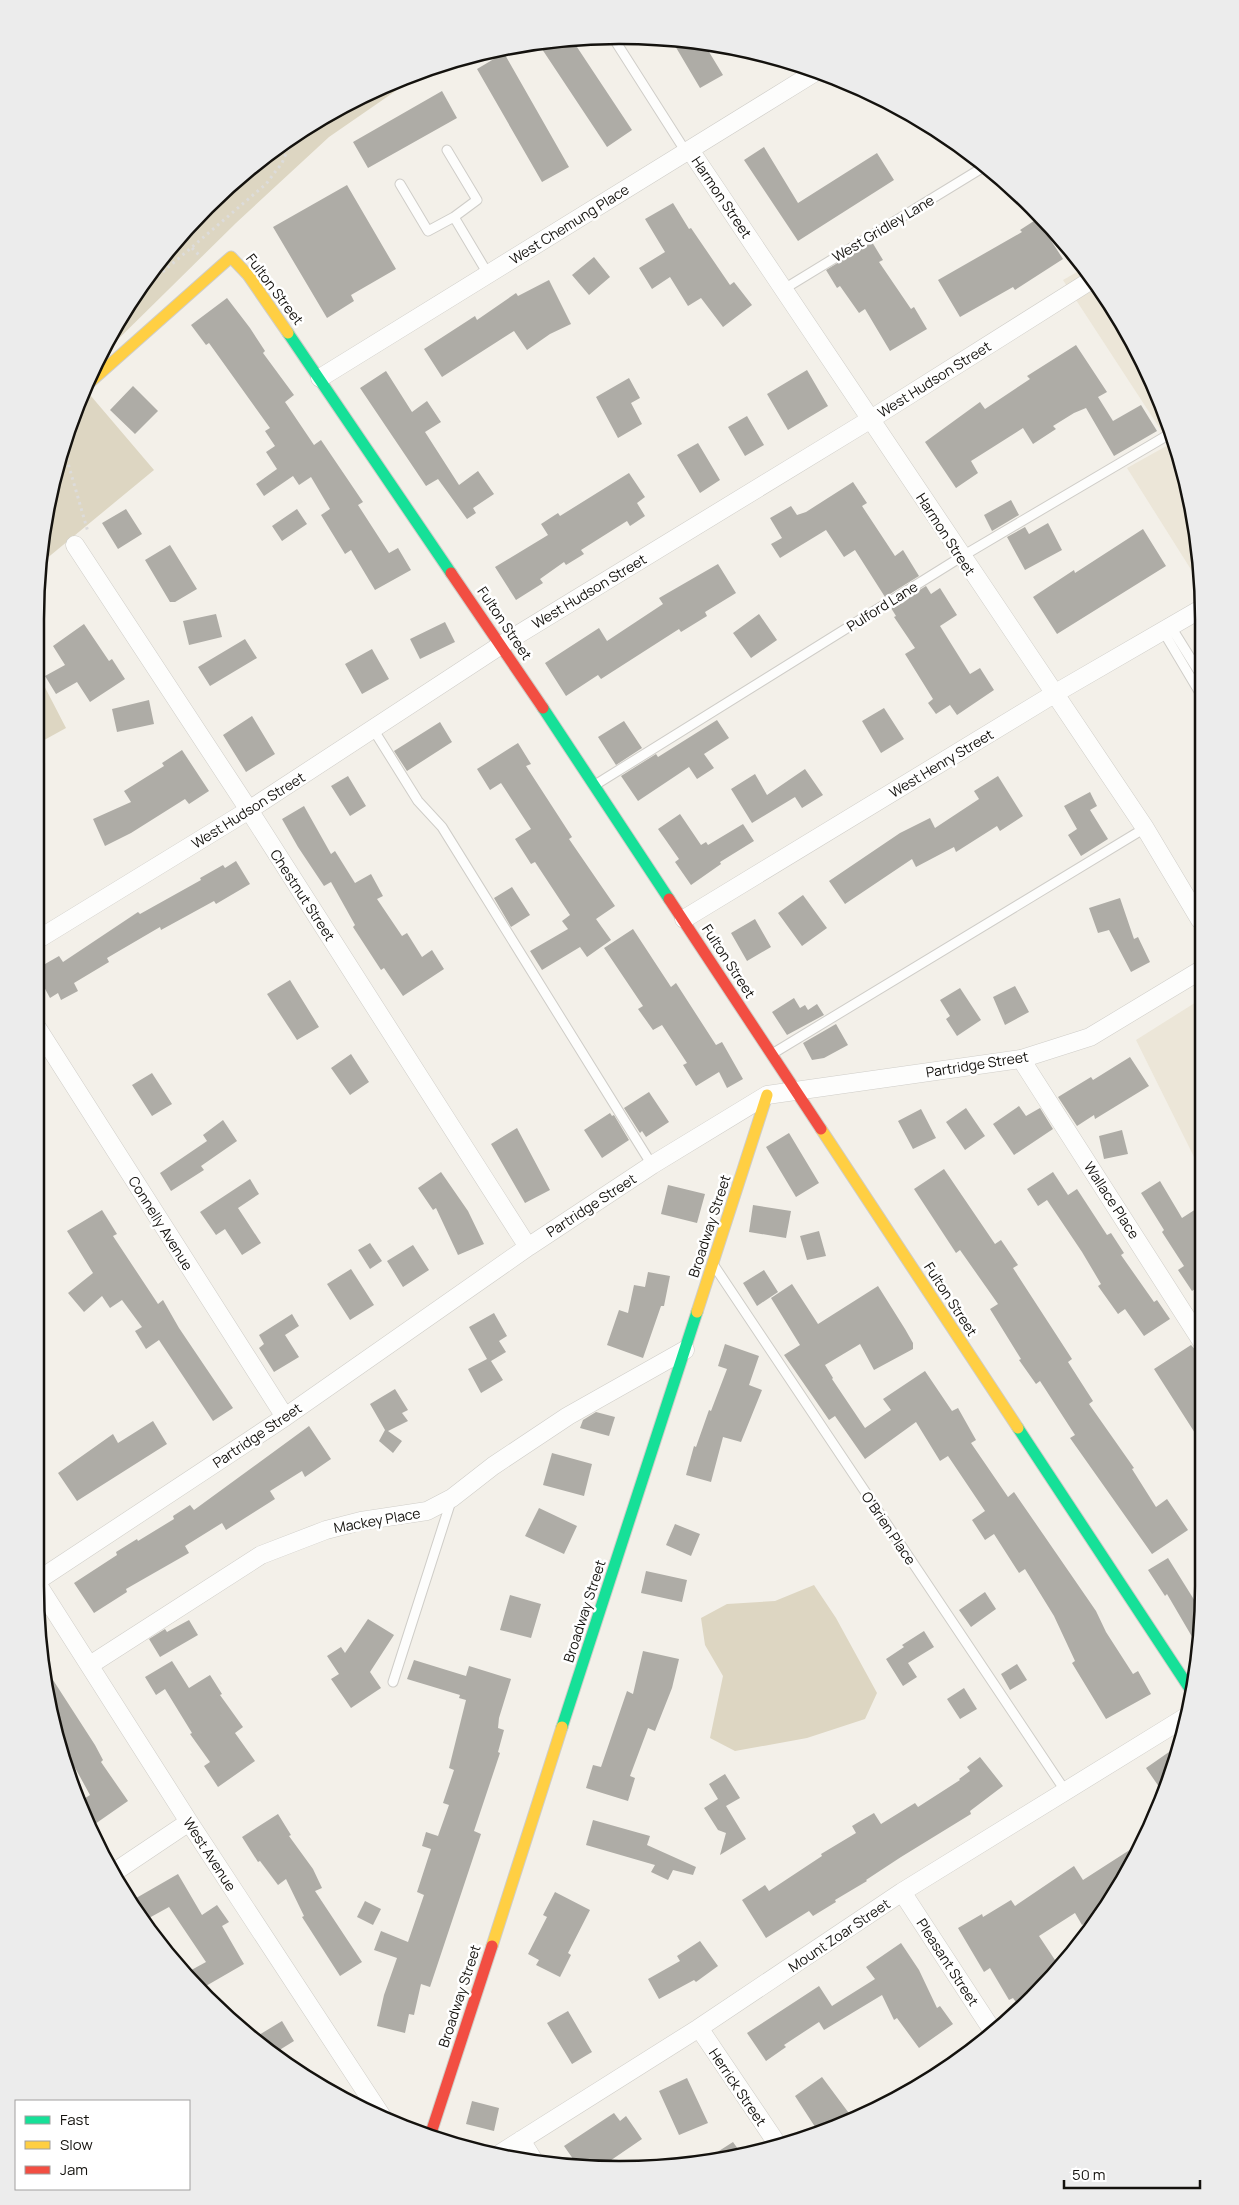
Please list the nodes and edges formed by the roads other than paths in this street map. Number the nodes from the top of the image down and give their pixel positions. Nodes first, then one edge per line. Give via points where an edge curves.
1 (617, 44) edge
2 (808, 75) edge
3 (447, 150) dead end
4 (688, 151) junction
5 (979, 170) edge
6 (400, 184) dead end
7 (454, 217) junction
8 (488, 274) junction
9 (1086, 283) edge
10 (784, 289) junction
11 (99, 374) edge
12 (320, 378) junction
13 (872, 419) junction
14 (1166, 436) edge
15 (74, 544) road end
16 (961, 557) junction
17 (1195, 612) edge
18 (1167, 629) junction
19 (502, 645) junction
20 (1195, 665) edge
21 (1195, 683) edge
22 (1054, 694) junction
23 (373, 729) junction
24 (594, 786) junction
25 (249, 810) junction
26 (1145, 828) junction
27 (1195, 912) edge
28 (684, 919) junction
29 (44, 936) edge
30 (1195, 973) edge
31 (44, 1038) edge
32 (772, 1054) junction
33 (1021, 1059) junction
34 (794, 1090) junction
35 (767, 1096) junction
36 (652, 1165) junction
37 (528, 1247) junction
38 (713, 1263) junction
39 (1195, 1331) edge
40 (685, 1350) junction
41 (284, 1417) junction
42 (452, 1498) junction
43 (44, 1575) edge
44 (44, 1595) edge
45 (90, 1665) junction
46 (393, 1682) dead end
47 (1186, 1683) edge
48 (1179, 1721) edge
49 (1066, 1793) junction
50 (189, 1822) junction
51 (119, 1869) edge
52 (902, 1892) junction
53 (989, 2026) edge
54 (699, 2028) junction
55 (376, 2107) edge
56 (432, 2130) edge
57 (521, 2140) junction
58 (775, 2140) edge
59 (506, 2150) edge
60 (530, 2154) edge

1 - 4 lane
2 - 4 street, West Chemung Place
3 - 7 lane via 477,200
4 - 8 street, West Chemung Place
4 - 10 street, Harmon Street
5 - 10 lane, West Gridley Lane
6 - 7 lane via 428,231
7 - 8 lane
8 - 12 street, West Chemung Place
9 - 13 street, West Hudson Street
10 - 13 street, Harmon Street
11 - 12 street, Fulton Street via 231,257 248,275
12 - 19 street, Fulton Street
13 - 16 street, Harmon Street
13 - 19 street, West Hudson Street
14 - 16 lane, Pulford Lane
15 - 25 street, Chestnut Street
16 - 22 street, Harmon Street
16 - 24 lane, Pulford Lane
17 - 18 street, West Henry Street
18 - 20 lane
18 - 21 lane
18 - 22 street, West Henry Street
19 - 23 street, West Hudson Street
19 - 24 street, Fulton Street
22 - 26 street, Harmon Street
22 - 28 street, West Henry Street
23 - 25 street, West Hudson Street
23 - 36 lane via 418,801 442,827
24 - 28 street, Fulton Street
25 - 29 street, West Hudson Street
25 - 37 street, Chestnut Street
26 - 27 street, Harmon Street
26 - 32 lane
28 - 32 street, Fulton Street
30 - 33 street, Partridge Street via 1090,1037
31 - 41 street, Connelly Avenue
32 - 34 street, Fulton Street
33 - 34 street, Partridge Street
33 - 39 street, Wallace Place
34 - 35 street, Partridge Street
34 - 47 street, Fulton Street
35 - 36 street, Partridge Street
35 - 38 street, Broadway Street
36 - 37 street, Partridge Street
37 - 41 street, Partridge Street
38 - 40 street, Broadway Street
38 - 49 lane, O'Brien Place
40 - 42 street, Mackey Place via 568,1416
40 - 56 street, Broadway Street
41 - 43 street, Partridge Street
42 - 45 street, Mackey Place via 427,1512 361,1521 326,1530 261,1555
42 - 46 lane
44 - 45 street, West Avenue
45 - 50 street, West Avenue
48 - 49 street, Mount Zoar Street
49 - 52 street, Mount Zoar Street
50 - 51 street
50 - 55 street, West Avenue
52 - 53 street, Pleasant Street
52 - 54 street, Mount Zoar Street
54 - 57 street, Mount Zoar Street
54 - 58 street, Herrick Street
57 - 59 street, Mount Zoar Street
57 - 60 street

